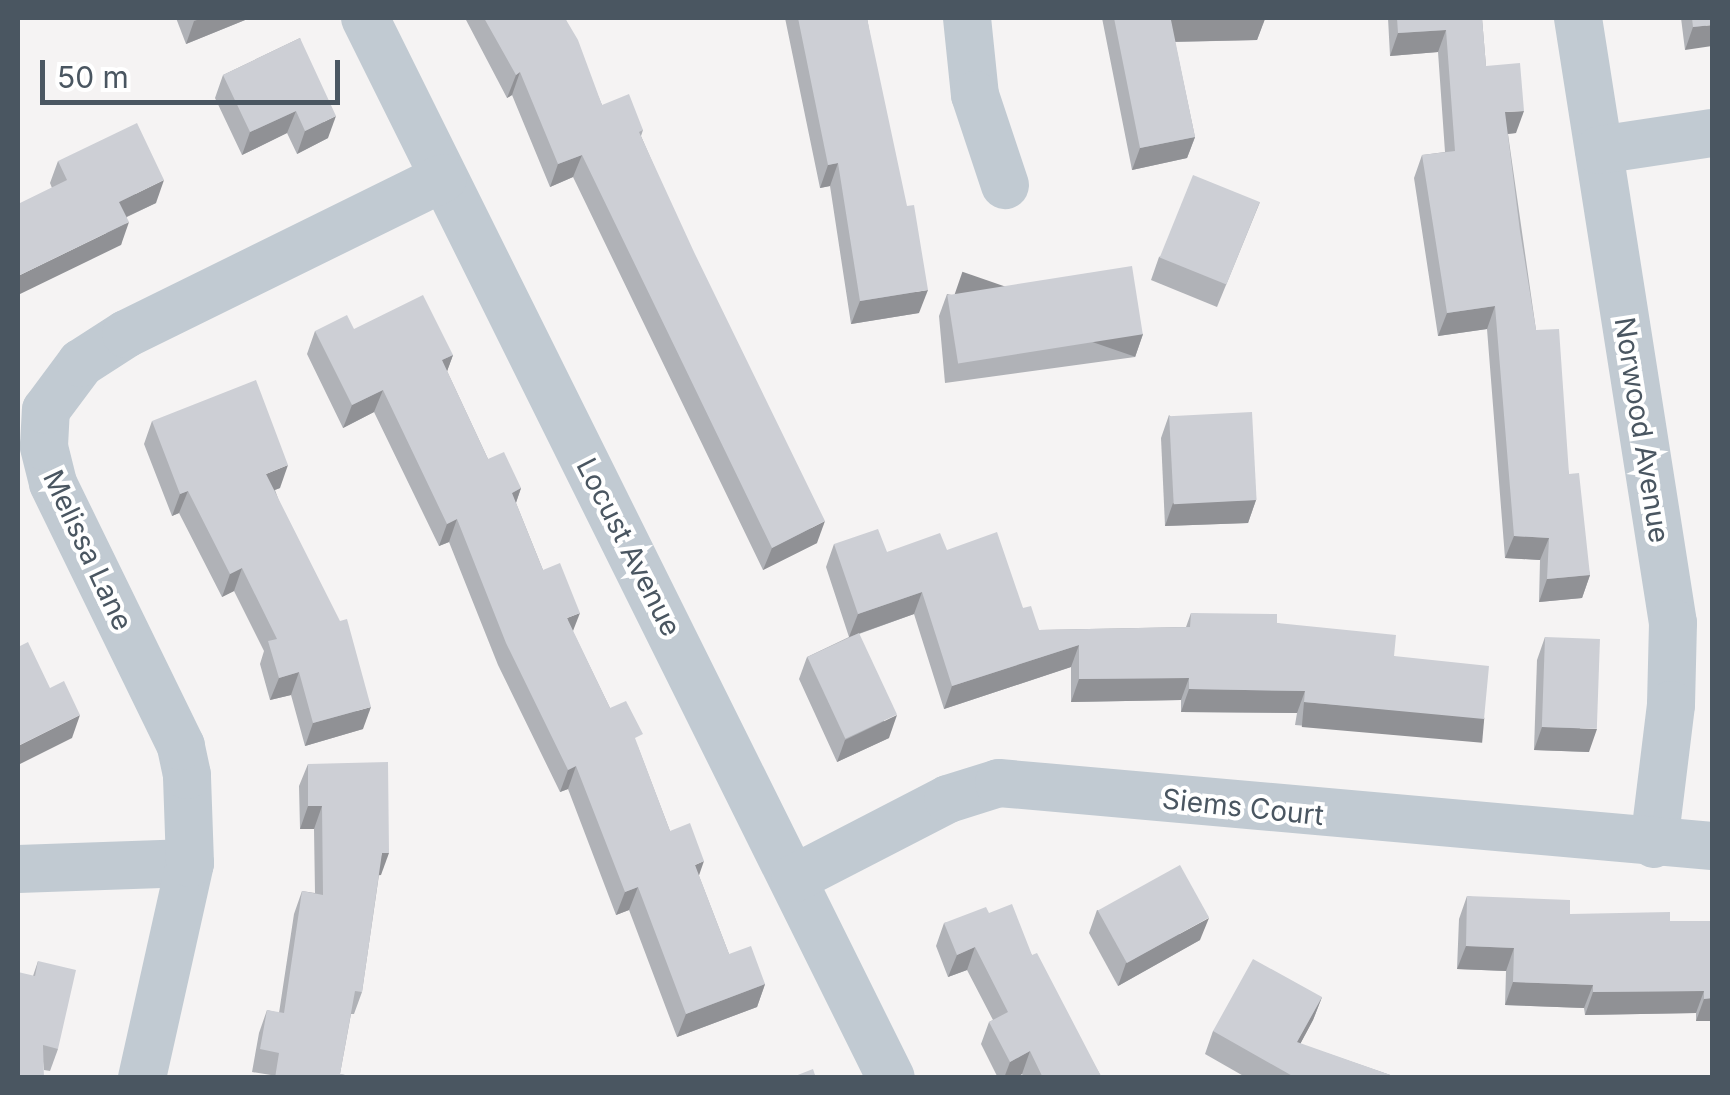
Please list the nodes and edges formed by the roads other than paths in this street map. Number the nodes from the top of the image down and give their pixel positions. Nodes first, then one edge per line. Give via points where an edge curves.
1 (365, 18) edge
2 (968, 18) edge
3 (1578, 18) edge
4 (1712, 133) edge
5 (1599, 150) junction
6 (443, 178) junction
7 (1005, 185) dead end
8 (1654, 844) junction
9 (1712, 846) edge
10 (190, 864) junction
11 (18, 869) edge
12 (795, 878) junction
13 (142, 1078) edge
14 (891, 1078) edge

1 - 6 street, Locust Avenue
2 - 7 street via 975,96
3 - 5 street, Norwood Avenue
4 - 5 street
5 - 8 street, Norwood Avenue via 1672,623 1671,705
6 - 10 street, Melissa Lane via 126,334 81,363 46,410 44,446 53,483 181,746
6 - 12 street, Locust Avenue
8 - 9 street, Siems Court
8 - 12 street, Siems Court via 999,783 948,799
10 - 11 street
10 - 13 street, Melissa Lane
12 - 14 street, Locust Avenue

